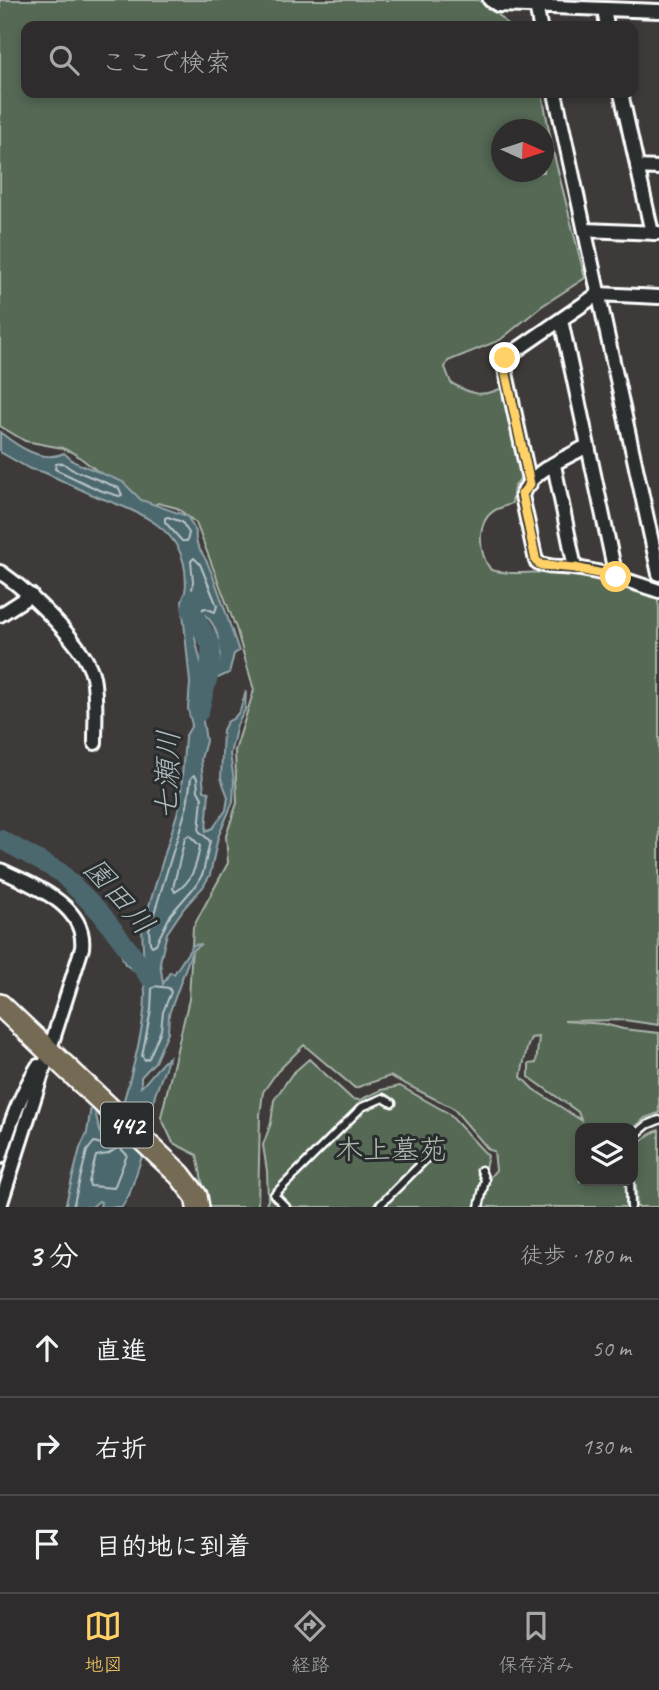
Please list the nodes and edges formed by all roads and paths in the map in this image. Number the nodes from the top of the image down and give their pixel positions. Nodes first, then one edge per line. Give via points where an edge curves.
1 (490, 0) edge
2 (536, 3) edge
3 (604, 9) junction
4 (659, 11) edge
5 (540, 21) edge
6 (606, 21) edge
7 (556, 98) edge
8 (622, 98) edge
9 (637, 167) junction
10 (659, 168) edge
11 (584, 230) junction
12 (655, 233) edge
13 (598, 294) junction
14 (659, 297) edge
15 (561, 320) junction
16 (587, 446) junction
17 (554, 466) junction
18 (530, 484) junction
19 (653, 516) edge
20 (575, 568) junction
21 (0, 572) edge
22 (659, 574) edge
23 (616, 577) junction
24 (659, 591) edge
25 (31, 595) junction
26 (0, 615) edge
27 (96, 743) dead end
28 (0, 870) edge
29 (0, 1005) edge
30 (48, 1051) junction
31 (392, 1103) dead end
32 (659, 1120) edge
33 (638, 1133) edge
34 (436, 1149) dead end
35 (0, 1157) edge
36 (481, 1170) dead end
37 (629, 1186) edge
38 (0, 1206) edge
39 (198, 1207) edge
40 (286, 1207) edge
41 (378, 1207) edge
42 (479, 1207) edge
43 (631, 1207) edge

1 - 2 street via 498,5
2 - 3 street
2 - 5 street
3 - 4 street
3 - 6 street
7 - 11 street
8 - 9 street
9 - 10 street
9 - 12 street
11 - 12 street
11 - 13 street
13 - 14 street
13 - 15 street
13 - 19 street
15 - 16 street
15 - 18 street via 504,361
16 - 17 street
16 - 23 street
17 - 18 street
17 - 20 street
18 - 20 street via 522,494 536,561
19 - 22 street
20 - 23 street
21 - 25 street
23 - 24 street
25 - 26 street
25 - 27 street via 71,639 91,672
28 - 30 street via 56,900 82,932 82,948
29 - 30 highway, 442
30 - 35 street via 23,1090
30 - 38 street
30 - 39 highway, 442 via 180,1175 196,1196
31 - 40 lane via 383,1098 362,1107 274,1195
32 - 33 lane
34 - 41 lane
36 - 42 lane via 485,1180
37 - 43 lane

